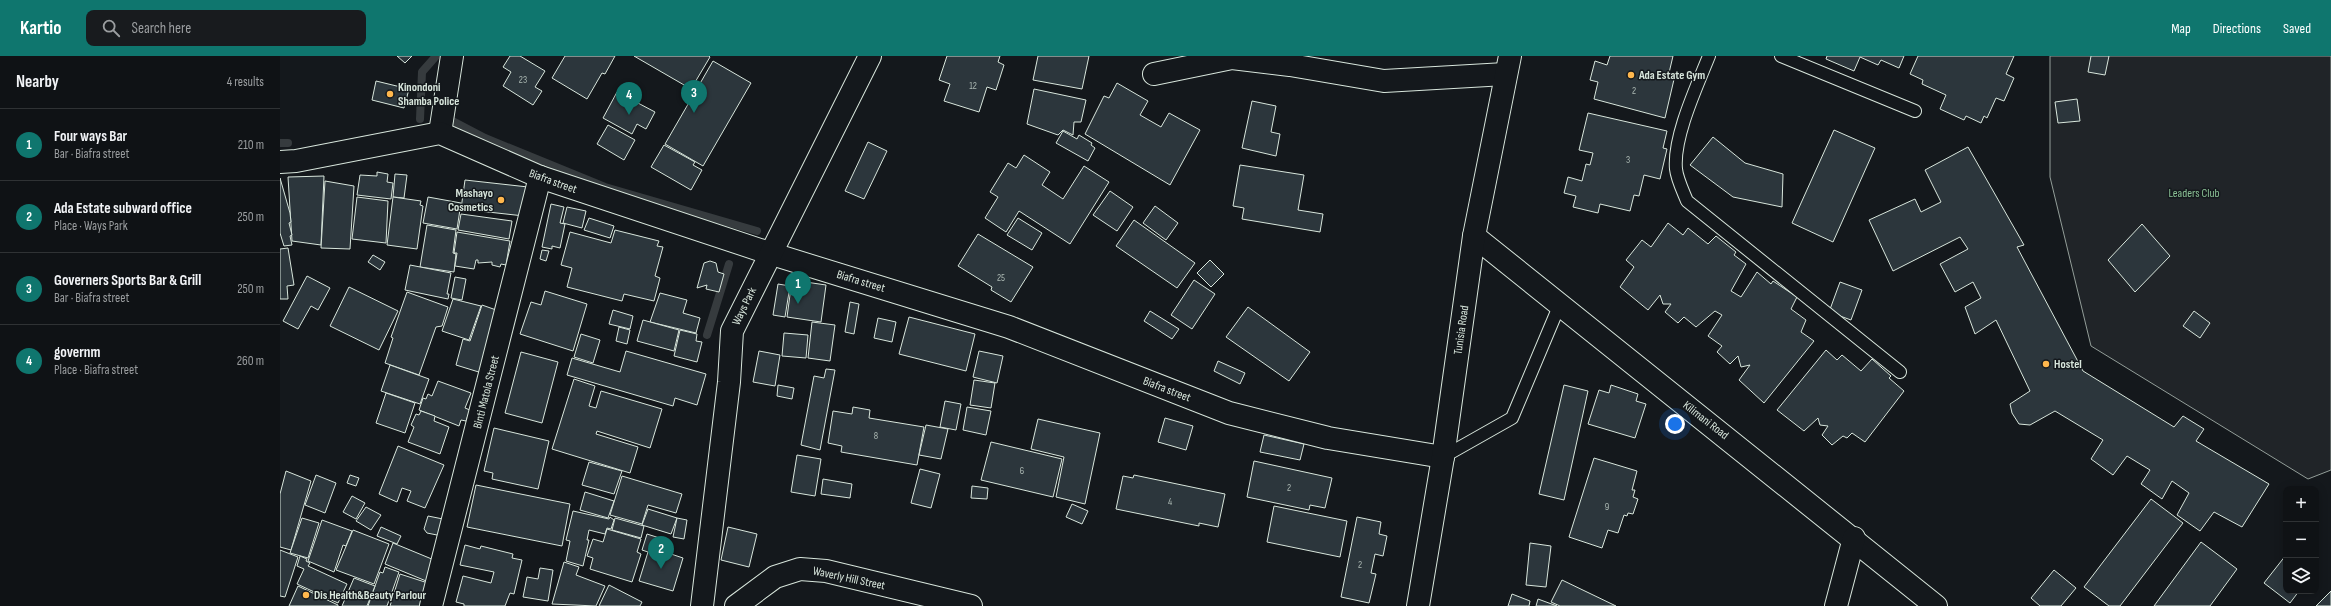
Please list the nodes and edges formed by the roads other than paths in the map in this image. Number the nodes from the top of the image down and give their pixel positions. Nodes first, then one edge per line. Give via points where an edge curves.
1 (452, 56) edge
2 (870, 56) edge
3 (1708, 56) edge
4 (1781, 56) edge
5 (1508, 65) edge
6 (1154, 74) dead end
7 (1914, 112) dead end
8 (440, 133) junction
9 (280, 162) edge
10 (540, 177) junction
11 (1474, 236) junction
12 (769, 253) junction
13 (1560, 304) junction
14 (1900, 372) dead end
15 (1443, 457) junction
16 (1854, 538) junction
17 (431, 606) edge
18 (702, 606) edge
19 (736, 606) edge
20 (971, 606) edge
21 (1418, 606) edge
22 (1836, 606) edge
23 (1936, 606) edge

1 - 8 street
2 - 12 street, Ways Park
3 - 14 lane via 1690,102 1676,149 1676,170 1687,201
4 - 7 lane
5 - 6 street via 1384,81 1232,58
5 - 11 street, Tunisia Road
8 - 9 street via 296,162
8 - 10 street, Biafra street
10 - 12 street, Biafra street
10 - 17 street, Binti Matola Street
11 - 13 street, Kilimani Road
11 - 15 street, Tunisia Road
12 - 15 street, Biafra street via 1009,327 1229,413 1328,438
12 - 18 street, Ways Park via 732,331 729,382
13 - 15 lane via 1512,418
13 - 16 street, Kilimani Road
15 - 21 street, Tunisia Road
16 - 22 street
16 - 23 street, Kilimani Road
19 - 20 street, Waverly Hill Street via 775,577 800,569 826,571

